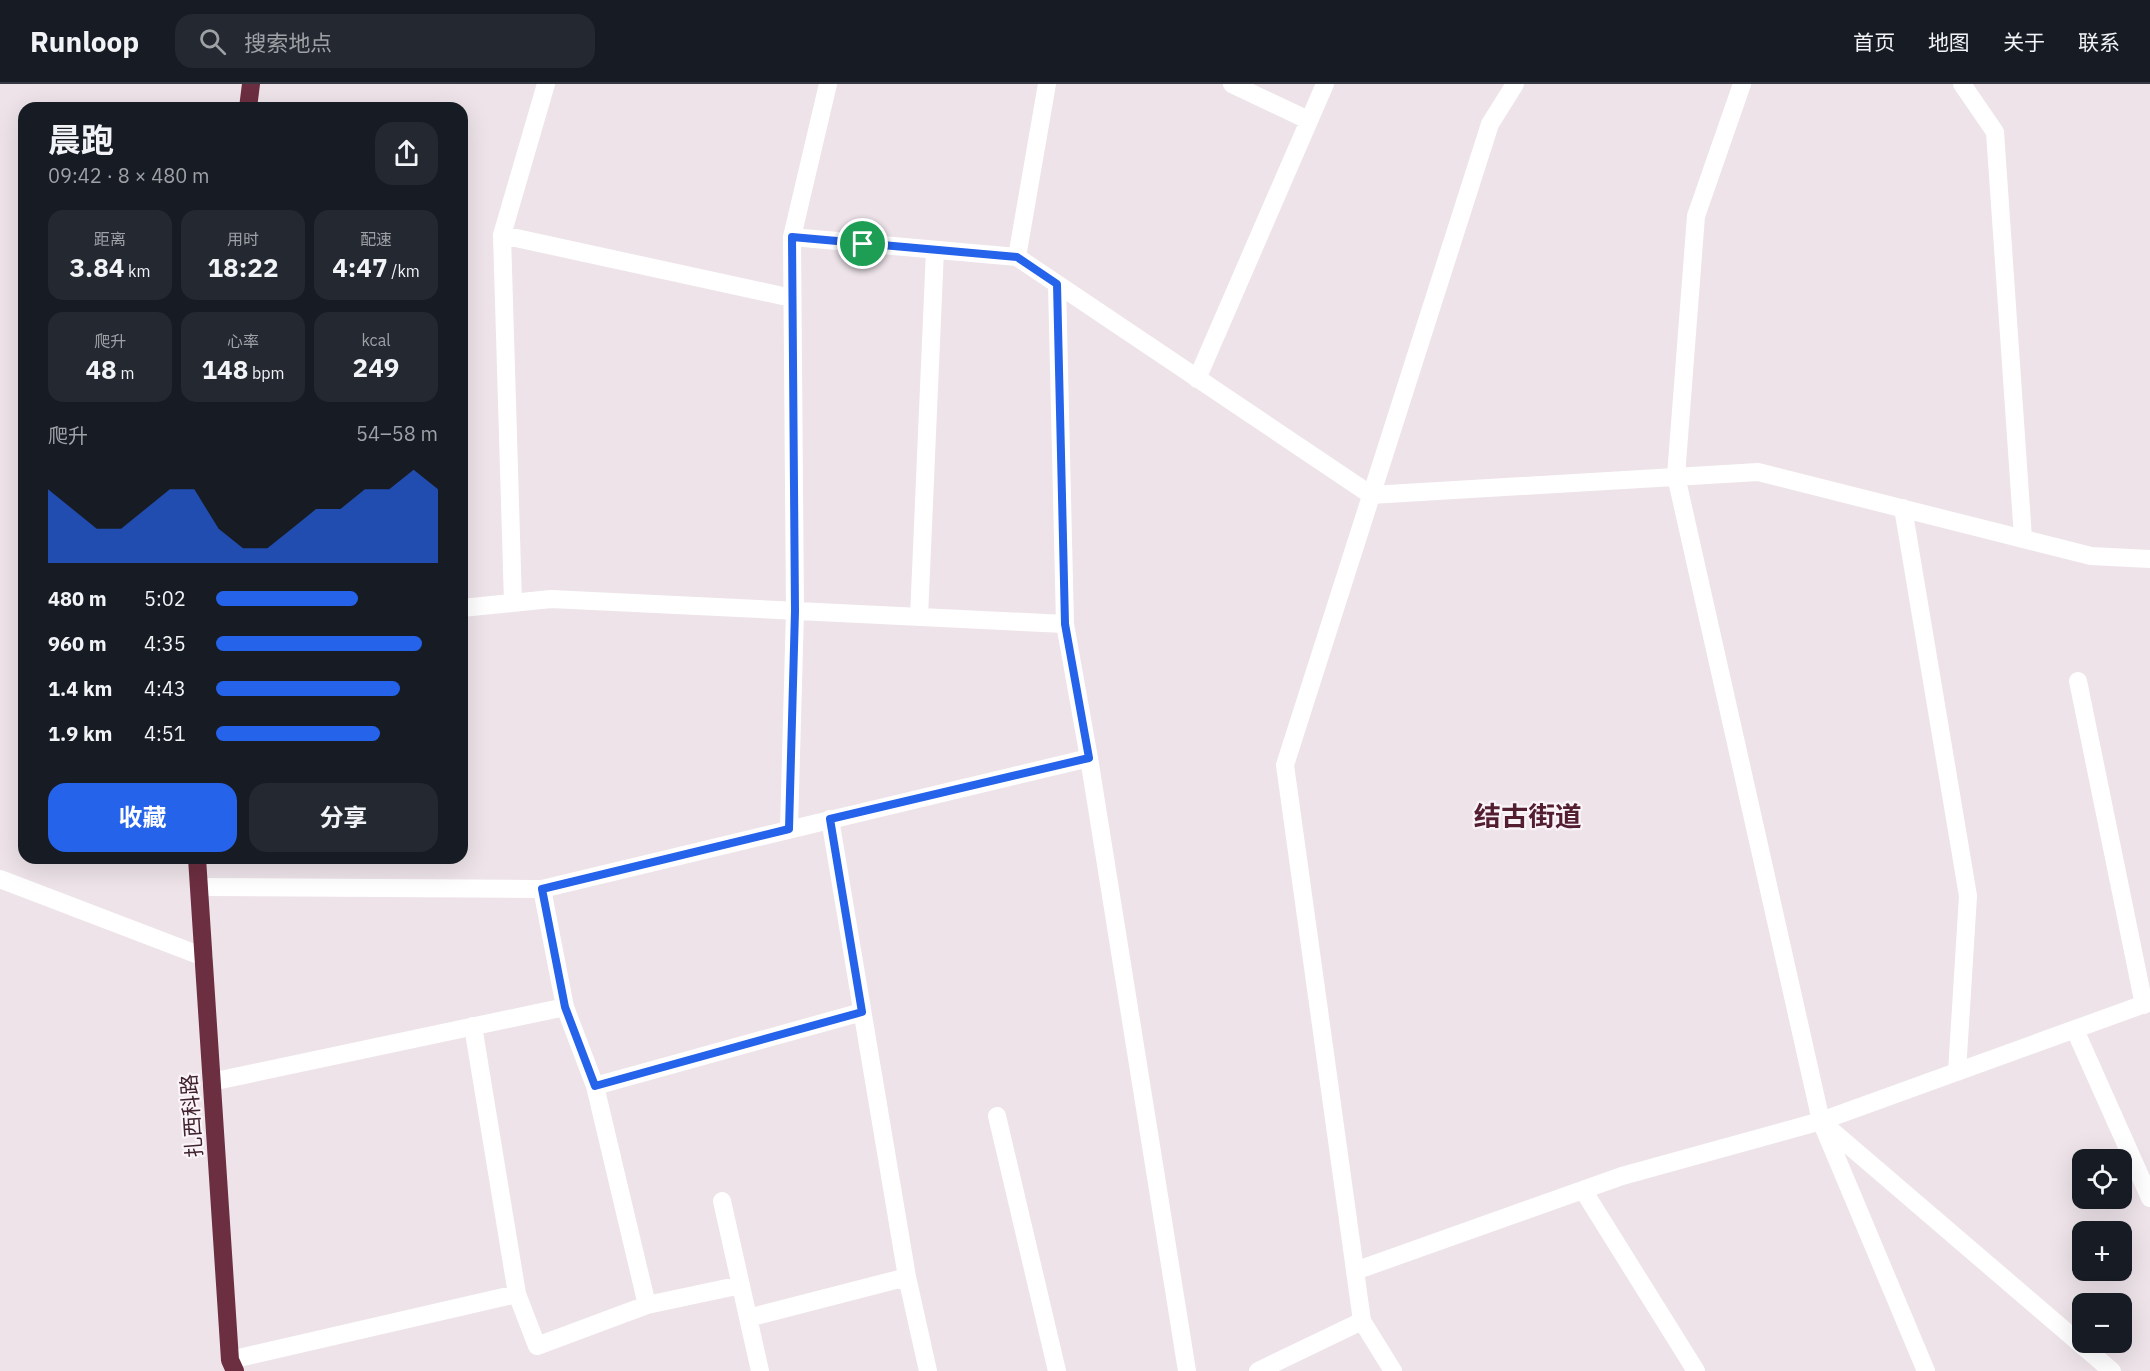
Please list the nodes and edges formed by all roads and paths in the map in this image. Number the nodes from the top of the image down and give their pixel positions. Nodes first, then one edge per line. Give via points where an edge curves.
1 (251, 84) edge
2 (546, 84) edge
3 (828, 84) edge
4 (1047, 84) edge
5 (1232, 84) edge
6 (1325, 84) edge
7 (1515, 84) edge
8 (1742, 84) edge
9 (1962, 84) edge
10 (249, 102) edge
11 (1308, 120) junction
12 (502, 235) junction
13 (792, 237) junction
14 (935, 250) junction
15 (1017, 257) junction
16 (1057, 284) junction
17 (792, 298) junction
18 (1197, 378) junction
19 (1676, 476) junction
20 (1371, 495) junction
21 (1903, 508) junction
22 (2023, 538) junction
23 (2150, 559) edge
24 (513, 603) junction
25 (468, 607) edge
26 (795, 611) junction
27 (919, 617) junction
28 (1065, 624) junction
29 (2078, 681) dead end
30 (1089, 758) junction
31 (830, 819) junction
32 (789, 829) junction
33 (198, 864) edge
34 (0, 879) edge
35 (200, 887) junction
36 (542, 889) junction
37 (204, 957) junction
38 (2147, 1004) edge
39 (565, 1007) junction
40 (862, 1012) junction
41 (473, 1026) junction
42 (2075, 1030) junction
43 (1957, 1072) junction
44 (211, 1082) junction
45 (595, 1086) junction
46 (997, 1116) dead end
47 (1821, 1121) junction
48 (1583, 1190) junction
49 (2150, 1198) edge
50 (722, 1201) dead end
51 (1355, 1271) junction
52 (906, 1277) junction
53 (741, 1285) junction
54 (517, 1294) junction
55 (647, 1305) junction
56 (748, 1318) junction
57 (1362, 1321) junction
58 (232, 1365) edge
59 (760, 1371) edge
60 (928, 1371) edge
61 (1056, 1371) edge
62 (1187, 1371) edge
63 (1258, 1371) edge
64 (1393, 1371) edge
65 (1696, 1371) edge
66 (1926, 1371) edge
67 (2112, 1371) edge

1 - 10 highway
2 - 12 street
3 - 13 street
4 - 15 street
5 - 11 street
6 - 11 street
7 - 20 street via 1490,124
8 - 19 street via 1696,216
9 - 22 street via 1995,132
11 - 18 street
12 - 17 street
12 - 24 street
13 - 14 street
13 - 17 street
14 - 15 street
14 - 27 street
15 - 16 street
16 - 18 street
16 - 28 street
17 - 26 street
18 - 20 street
19 - 20 street
19 - 21 street via 1758,472
19 - 47 street
20 - 51 street via 1285,765
21 - 22 street
21 - 43 street via 1968,896
22 - 23 street via 2091,556
24 - 25 street
24 - 26 street via 551,599
26 - 27 street
26 - 32 street
27 - 28 street
28 - 30 street
29 - 38 street
30 - 31 street
30 - 62 street
31 - 32 street
31 - 40 street
32 - 36 street
33 - 35 highway, 扎西科路
34 - 37 street
35 - 36 street
35 - 37 highway, 扎西科路
36 - 39 street
37 - 44 highway, 扎西科路
38 - 42 street
39 - 41 street
39 - 45 street
40 - 45 street
40 - 52 street
41 - 44 street
41 - 54 street
42 - 43 street
42 - 49 street
43 - 47 street
44 - 58 highway, 扎西科路
45 - 55 street
46 - 61 street
47 - 48 street
47 - 66 street
47 - 67 street
48 - 51 street
48 - 65 street
50 - 53 street
51 - 57 street
52 - 56 street
52 - 60 street
53 - 55 street
53 - 56 street
54 - 55 street via 537,1346
54 - 58 street
56 - 59 street
57 - 63 street
57 - 64 street

